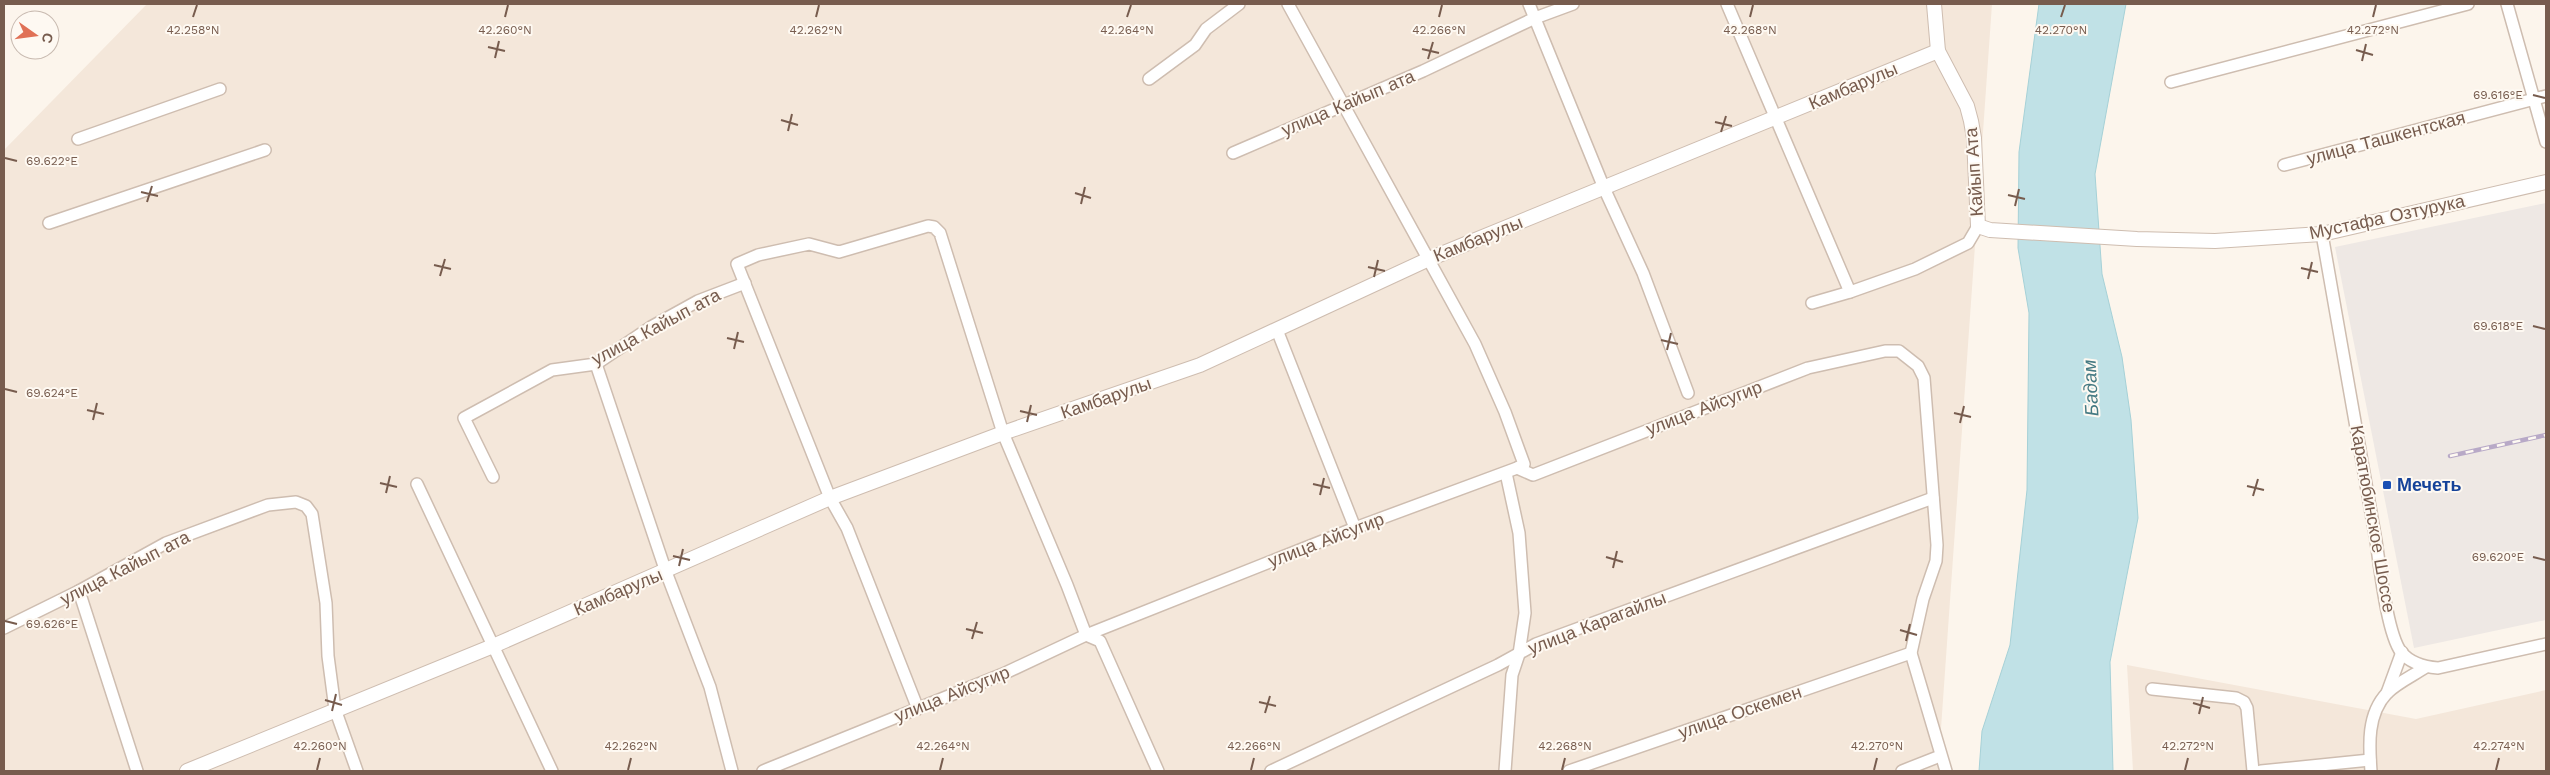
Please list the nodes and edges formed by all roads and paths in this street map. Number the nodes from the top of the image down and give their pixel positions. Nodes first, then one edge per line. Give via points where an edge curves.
1 (1239, 4) edge
2 (1288, 4) edge
3 (1529, 4) edge
4 (1573, 4) edge
5 (1727, 4) edge
6 (1934, 4) edge
7 (2468, 4) edge
8 (2508, 4) edge
9 (1535, 18) junction
10 (1938, 51) junction
11 (1149, 79) dead end
12 (2171, 82) dead end
13 (220, 88) dead end
14 (2546, 96) edge
15 (2535, 99) junction
16 (1343, 104) junction
17 (1776, 118) junction
18 (78, 139) dead end
19 (2546, 142) edge
20 (265, 150) dead end
21 (1233, 153) dead end
22 (2284, 165) dead end
23 (2546, 182) edge
24 (1604, 188) junction
25 (49, 223) dead end
26 (1978, 226) junction
27 (2322, 234) junction
28 (2137, 239) joint
29 (1429, 259) junction
30 (745, 283) junction
31 (1850, 292) junction
32 (1812, 303) dead end
33 (1277, 330) junction
34 (596, 364) junction
35 (1688, 393) dead end
36 (1003, 433) junction
37 (1512, 470) junction
38 (493, 477) dead end
39 (417, 484) dead end
40 (830, 498) junction
41 (1933, 498) junction
42 (1355, 528) junction
43 (666, 572) junction
44 (79, 591) junction
45 (4, 628) edge
46 (1086, 635) junction
47 (2546, 644) edge
48 (493, 646) junction
49 (2402, 652) junction
50 (1911, 653) junction
51 (1519, 654) junction
52 (2426, 667) junction
53 (2152, 689) dead end
54 (2387, 693) junction
55 (918, 708) junction
56 (335, 709) junction
57 (1940, 756) junction
58 (2371, 766) edge
59 (137, 771) edge
60 (187, 771) edge
61 (357, 771) edge
62 (552, 771) edge
63 (732, 771) edge
64 (763, 771) edge
65 (1158, 771) edge
66 (1271, 771) edge
67 (1505, 771) edge
68 (1569, 771) edge
69 (1902, 771) edge
70 (1946, 771) edge
71 (2253, 771) edge
72 (2261, 771) edge

1 - 11 street via 1206,29 1195,45
2 - 16 street
3 - 9 street
4 - 9 street, улица Кайып ата
5 - 17 street
6 - 10 street, Кайып Ата
7 - 12 street
8 - 15 street
9 - 16 street, улица Кайып ата via 1424,71
9 - 24 street
10 - 17 street, Камбарулы
10 - 26 street, Кайып Ата via 1971,121
13 - 18 street
14 - 15 street, улица Ташкентская
15 - 19 street
15 - 22 street, улица Ташкентская
16 - 21 street, улица Кайып ата
16 - 29 street
17 - 24 street, Камбарулы
17 - 31 street
20 - 25 street
23 - 27 street, Мустафа Озтурука
24 - 29 street, Камбарулы
24 - 35 street via 1643,273
26 - 28 street, Кайып Ата via 1990,230
26 - 31 street via 1968,243 1915,268
27 - 28 street, Мустафа Озтурука via 2215,241
27 - 49 street, Каратюбинское Шоссе via 2380,565 2394,636
29 - 33 street, Камбарулы
29 - 37 street via 1475,344 1505,412 1524,464
30 - 34 street, улица Кайып ата via 698,300
30 - 36 street via 737,264 758,255 809,244 839,252 934,227 940,233
30 - 40 street
31 - 32 street
33 - 36 street, Камбарулы via 1200,365
33 - 42 street
34 - 38 street, улица Кайып ата via 552,370 464,418
34 - 43 street
36 - 40 street, Камбарулы
36 - 46 street
37 - 41 street, улица Айсугир via 1533,474 1808,368 1885,351 1899,351 1918,366 1924,378
37 - 42 street, улица Айсугир
37 - 51 street via 1525,613
39 - 48 street
40 - 43 street, Камбарулы
40 - 55 street via 847,528
41 - 50 street via 1938,544 1936,561
41 - 51 street, улица Карагайлы via 1545,640
42 - 46 street, улица Айсугир
43 - 48 street, Камбарулы
43 - 63 street via 710,687
44 - 45 street, улица Кайып ата
44 - 56 street, улица Кайып ата via 166,544 268,505 296,502 306,506 312,514 326,603
44 - 59 street
46 - 55 street, улица Айсугир via 1003,674
46 - 65 street via 1100,641
47 - 52 street via 2438,668
48 - 56 street, Камбарулы
48 - 62 street
49 - 52 street
49 - 54 street
50 - 57 street
50 - 68 street, улица Оскемен
51 - 66 street, улица Карагайлы
51 - 67 street via 1512,675
52 - 54 street
53 - 71 street via 2236,698 2244,702
54 - 58 street via 2375,713 2369,734
55 - 64 street, улица Айсугир
56 - 60 street, Камбарулы
56 - 61 street
57 - 69 street
57 - 70 street
58 - 72 street

